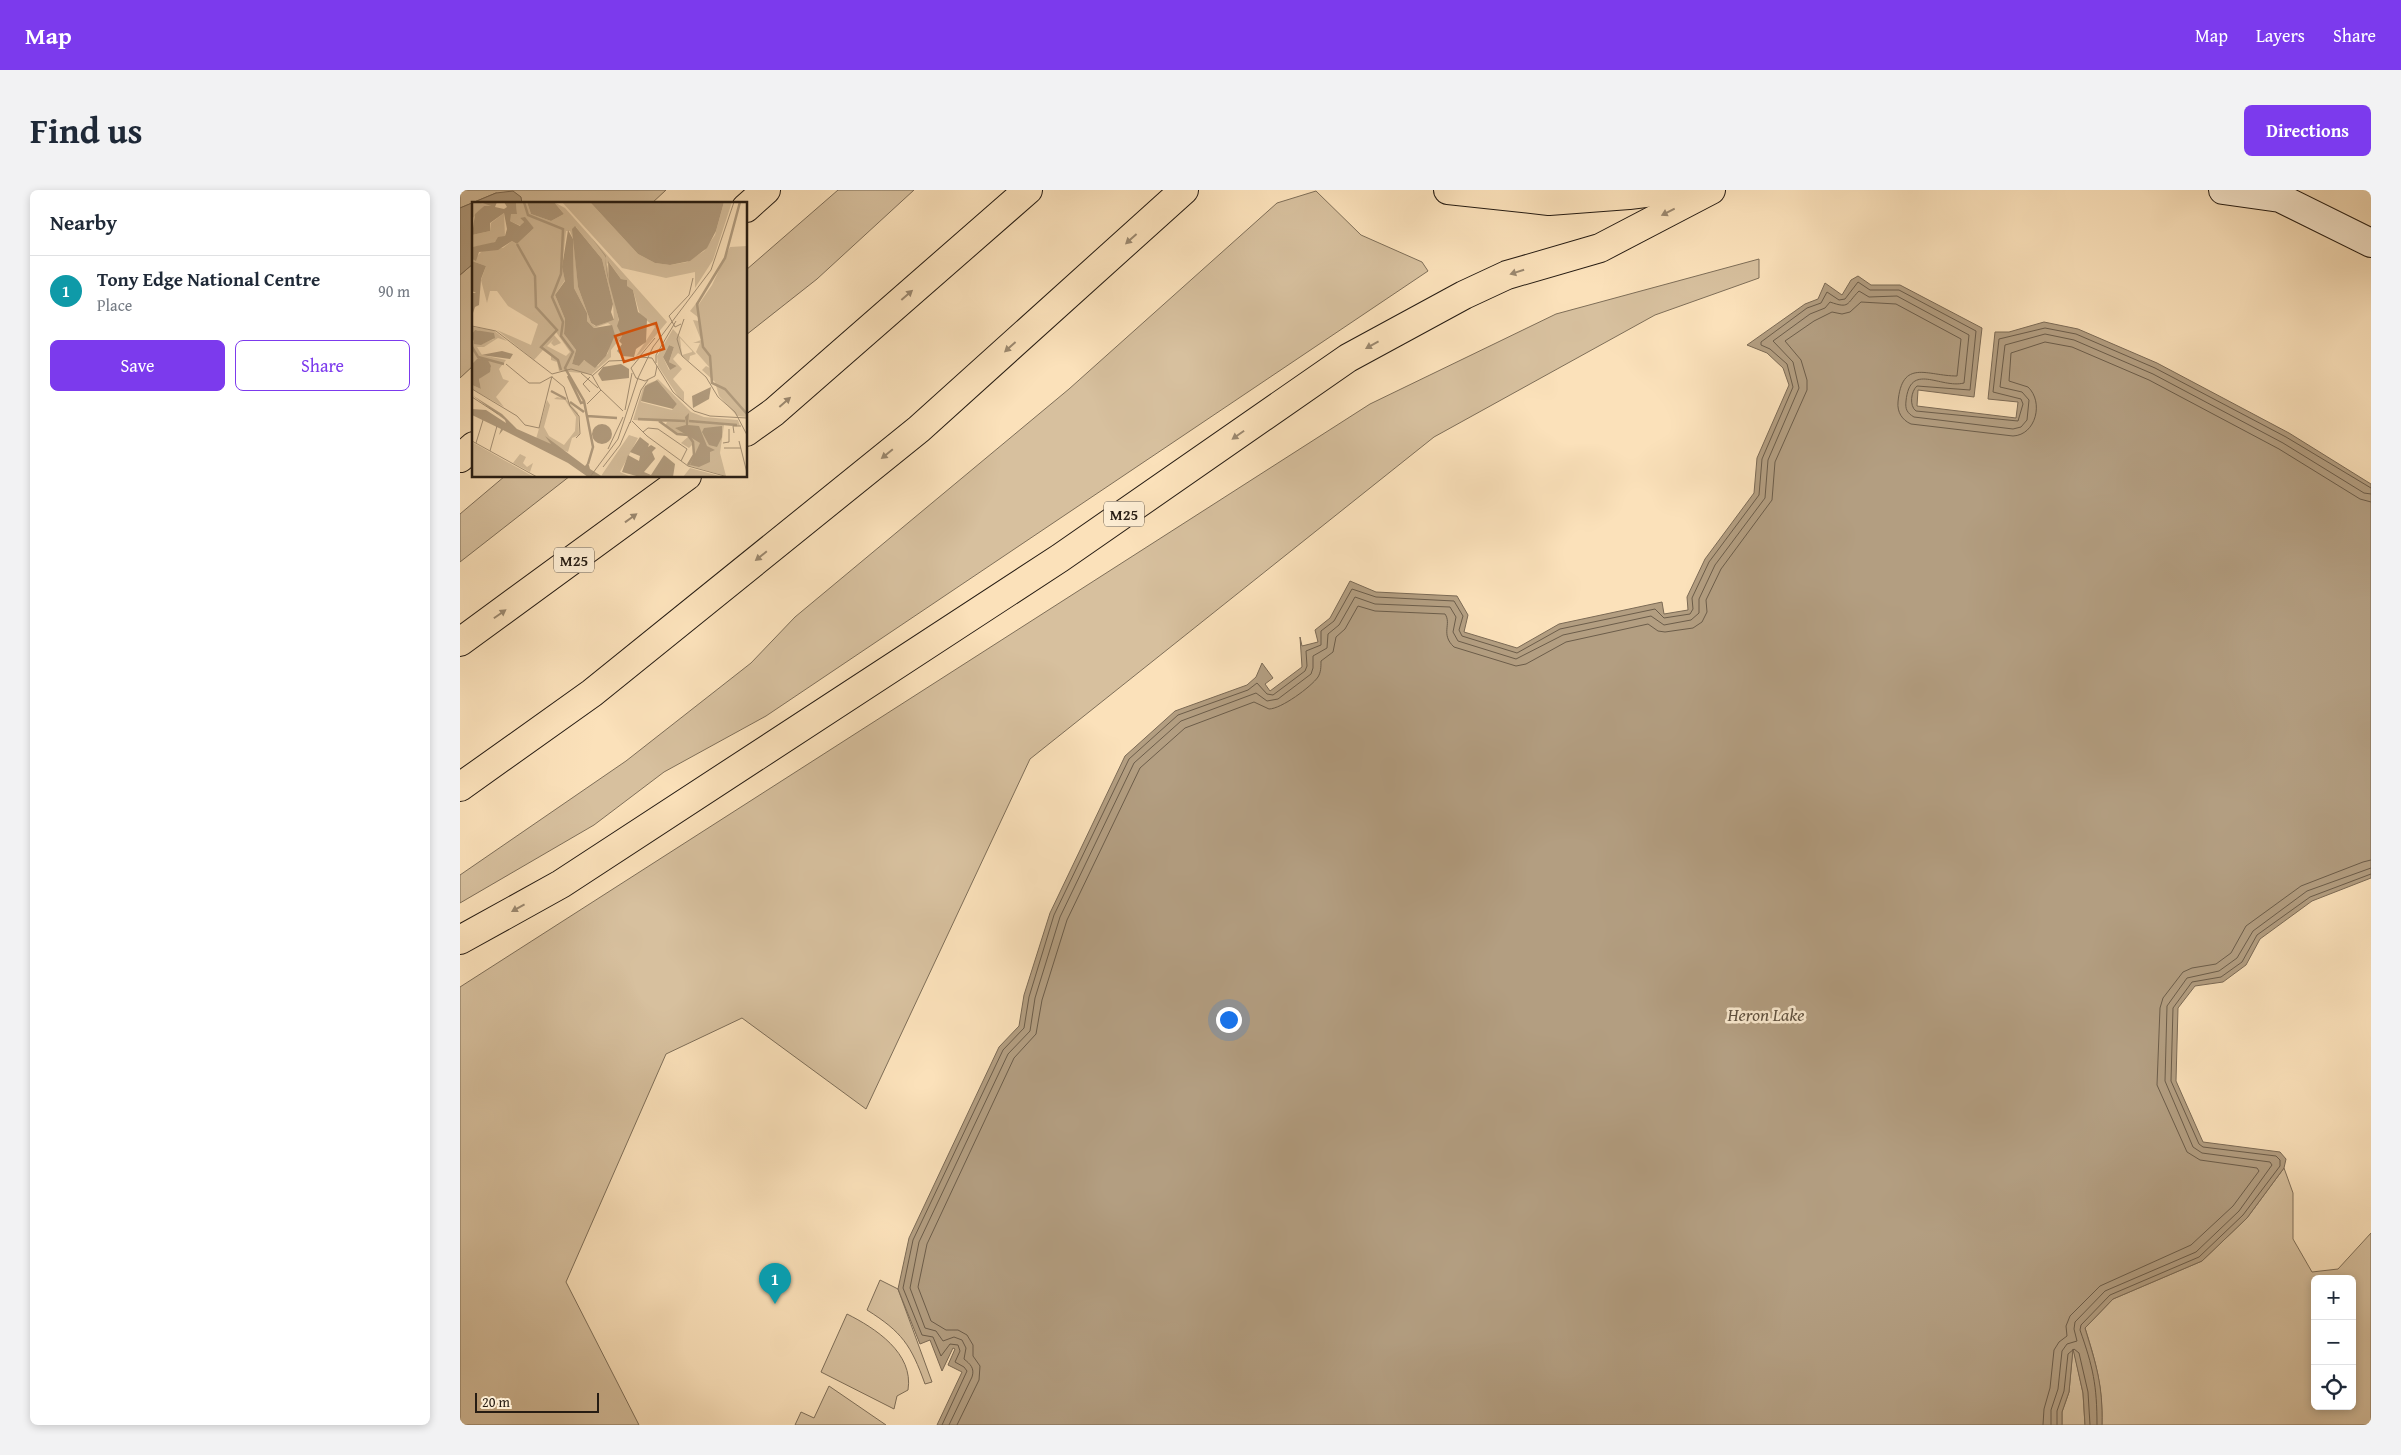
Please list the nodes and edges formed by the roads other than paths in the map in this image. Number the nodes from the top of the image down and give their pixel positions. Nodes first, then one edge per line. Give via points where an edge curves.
1 (766, 190) edge
2 (1028, 190) edge
3 (1448, 190) edge
4 (1668, 190) edge
5 (1711, 190) edge
6 (2223, 190) edge
7 (2278, 194) edge
8 (1176, 198) edge
9 (748, 206) edge
10 (2371, 243) edge
11 (748, 431) edge
12 (472, 448) edge
13 (460, 458) edge
14 (684, 478) edge
15 (460, 642) edge
16 (460, 787) edge
17 (460, 940) edge

1 - 9 highway
11 -> 2 highway via 774,412
3 - 4 highway via 1549,201
5 -> 17 highway, M25 via 1600,248 1507,276 1464,295 1348,358 1051,564 560,884
6 - 7 main road
7 - 10 main road
8 -> 16 highway via 919,429 592,693
12 - 13 highway
15 -> 14 highway, M25

